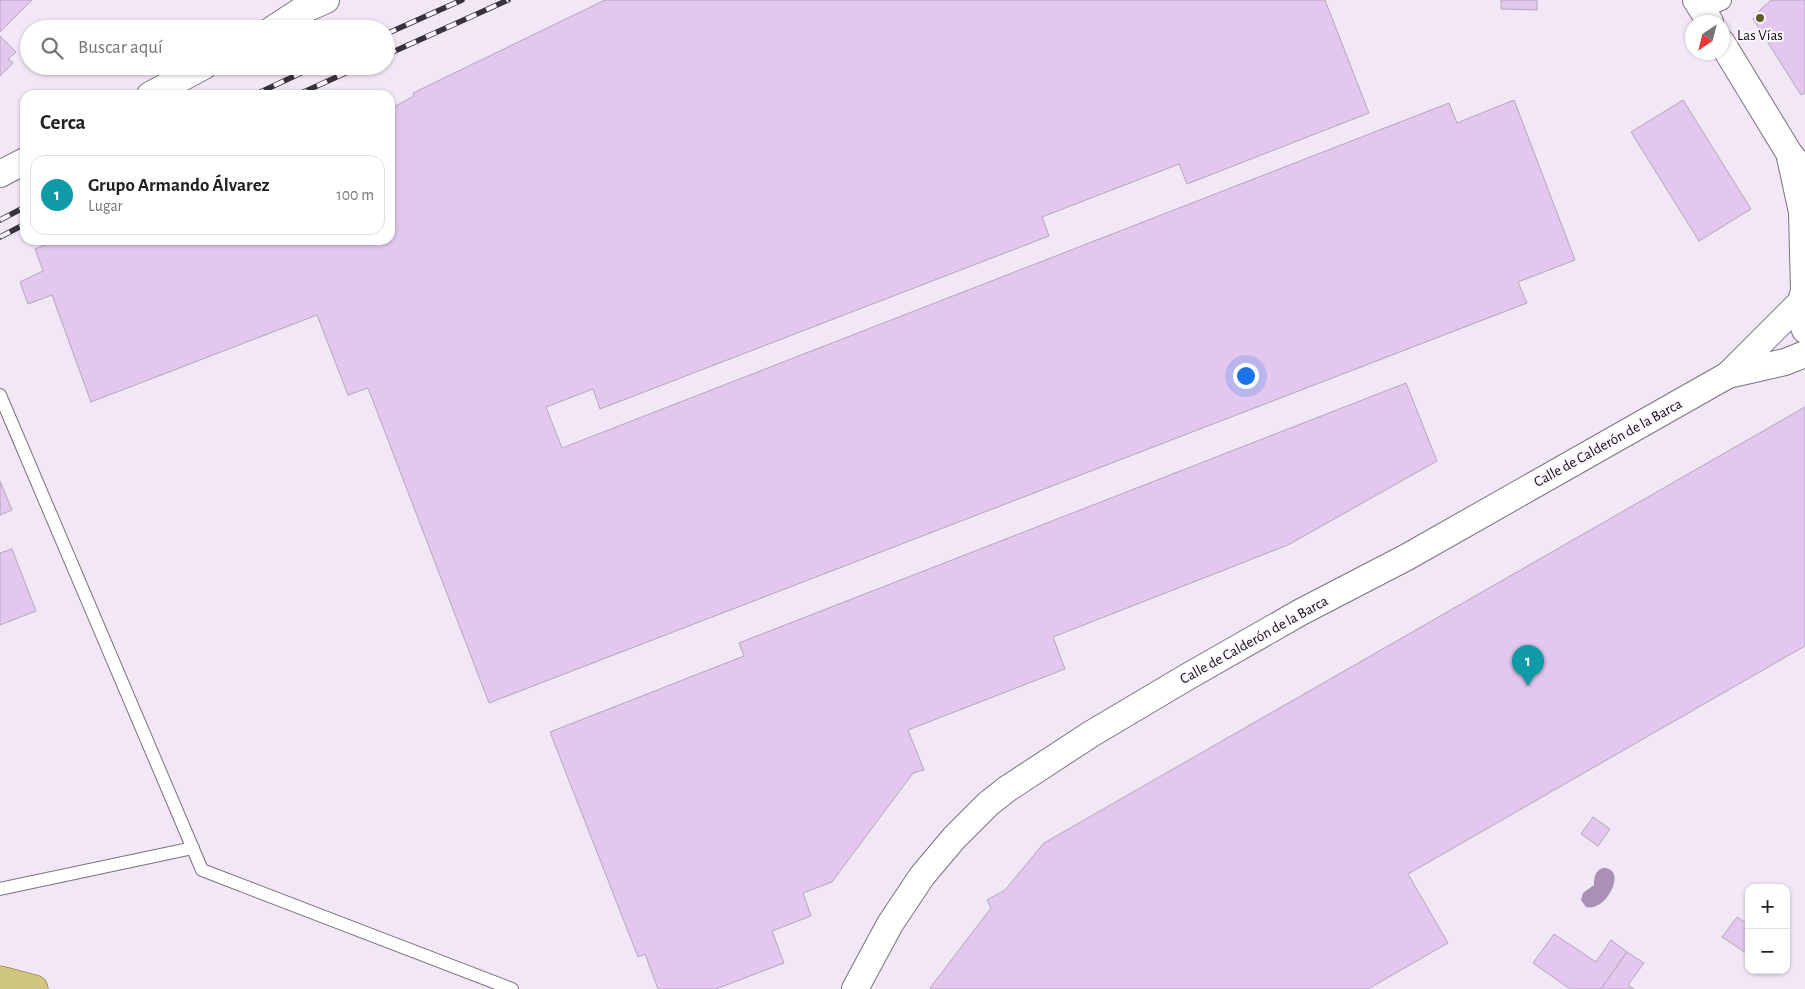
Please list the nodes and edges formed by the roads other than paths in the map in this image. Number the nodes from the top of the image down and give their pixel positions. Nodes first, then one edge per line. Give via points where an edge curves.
1 (326, 0) edge
2 (296, 6) edge
3 (282, 20) edge
4 (1730, 56) edge
5 (187, 75) edge
6 (159, 90) edge
7 (1797, 163) edge
8 (20, 164) edge
9 (0, 174) edge
10 (1803, 294) edge
11 (1805, 330) edge
12 (1805, 354) edge
13 (1728, 375) junction
14 (0, 395) edge
15 (193, 848) junction
16 (0, 889) edge
17 (0, 980) edge
18 (34, 989) edge
19 (512, 989) edge
20 (855, 989) edge

1 - 2 street
2 - 3 street
4 - 7 street
5 - 6 street
7 - 10 street via 1802,212
8 - 9 street
10 - 11 street via 1800,318
10 - 13 street, Calle de Calderón de la Barca
12 - 13 street, Calle de Calderón de la Barca
13 - 20 street, Calle de Calderón de la Barca via 1407,557 1301,612 1029,773 988,804 937,858 890,924
14 - 15 lane
15 - 16 lane
15 - 19 lane via 202,870
17 - 18 main road

